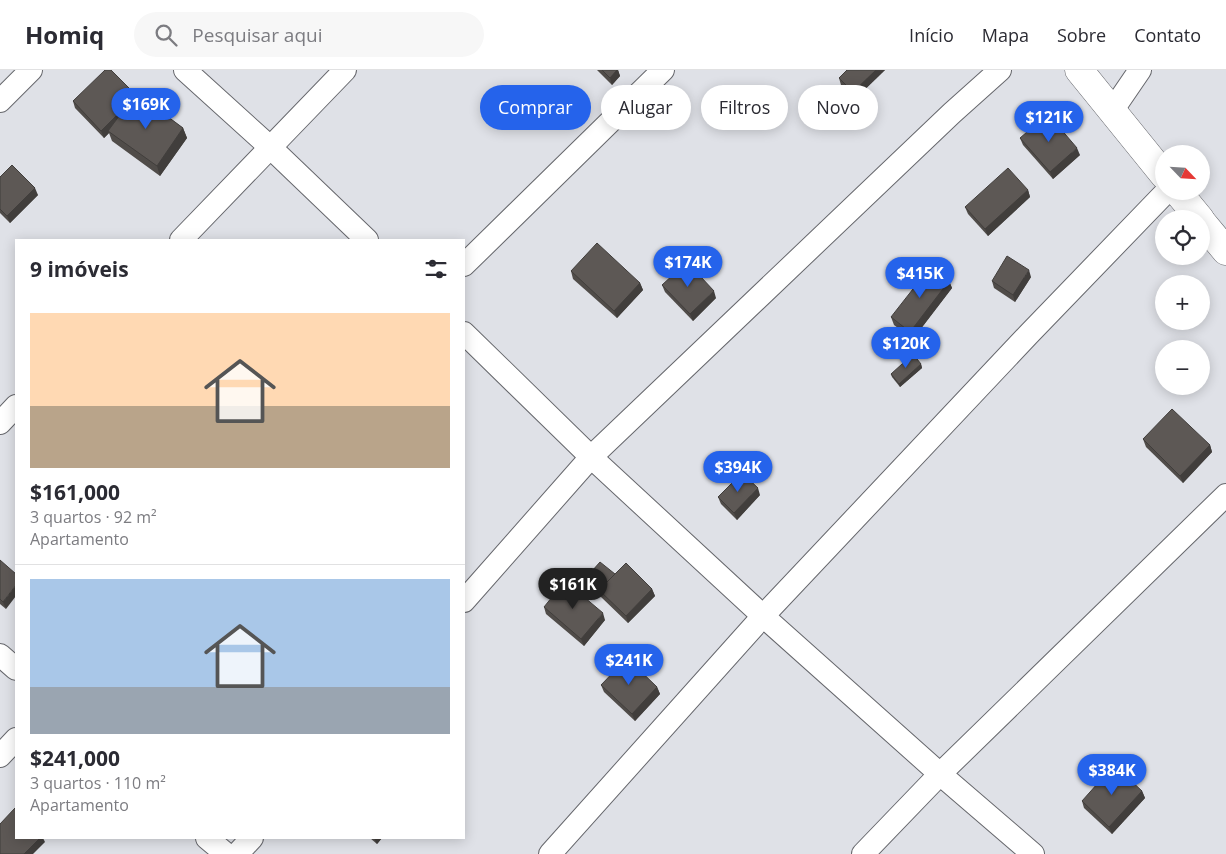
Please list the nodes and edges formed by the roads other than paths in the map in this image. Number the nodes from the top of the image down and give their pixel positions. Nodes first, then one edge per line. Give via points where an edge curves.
1 (31, 70) edge
2 (185, 70) edge
3 (345, 70) edge
4 (663, 70) edge
5 (1000, 70) edge
6 (1079, 70) edge
7 (1140, 70) edge
8 (0, 101) edge
9 (1112, 111) junction
10 (271, 148) junction
11 (1155, 164) edge
12 (1158, 200) edge
13 (1184, 200) edge
14 (1192, 210) edge
15 (1210, 232) edge
16 (182, 239) edge
17 (365, 239) edge
18 (1226, 251) edge
19 (465, 263) edge
20 (465, 334) edge
21 (15, 407) edge
22 (0, 422) edge
23 (592, 457) junction
24 (1226, 495) edge
25 (465, 600) edge
26 (763, 616) junction
27 (0, 655) edge
28 (15, 668) edge
29 (15, 740) edge
30 (0, 756) edge
31 (940, 774) junction
32 (208, 839) edge
33 (251, 839) edge
34 (226, 854) edge
35 (237, 854) edge
36 (550, 854) edge
37 (862, 854) edge
38 (1034, 854) edge

1 - 8 street
2 - 10 street
3 - 10 street
4 - 19 street
5 - 23 street
6 - 9 street
7 - 9 street
9 - 11 street
10 - 16 street
10 - 17 street
12 - 26 street
13 - 14 street
15 - 18 street
20 - 23 street
21 - 22 street
23 - 25 street
23 - 26 street
24 - 31 street
26 - 31 street
26 - 36 street
27 - 28 street
29 - 30 street
31 - 37 street
31 - 38 street
32 - 34 street
33 - 35 street

